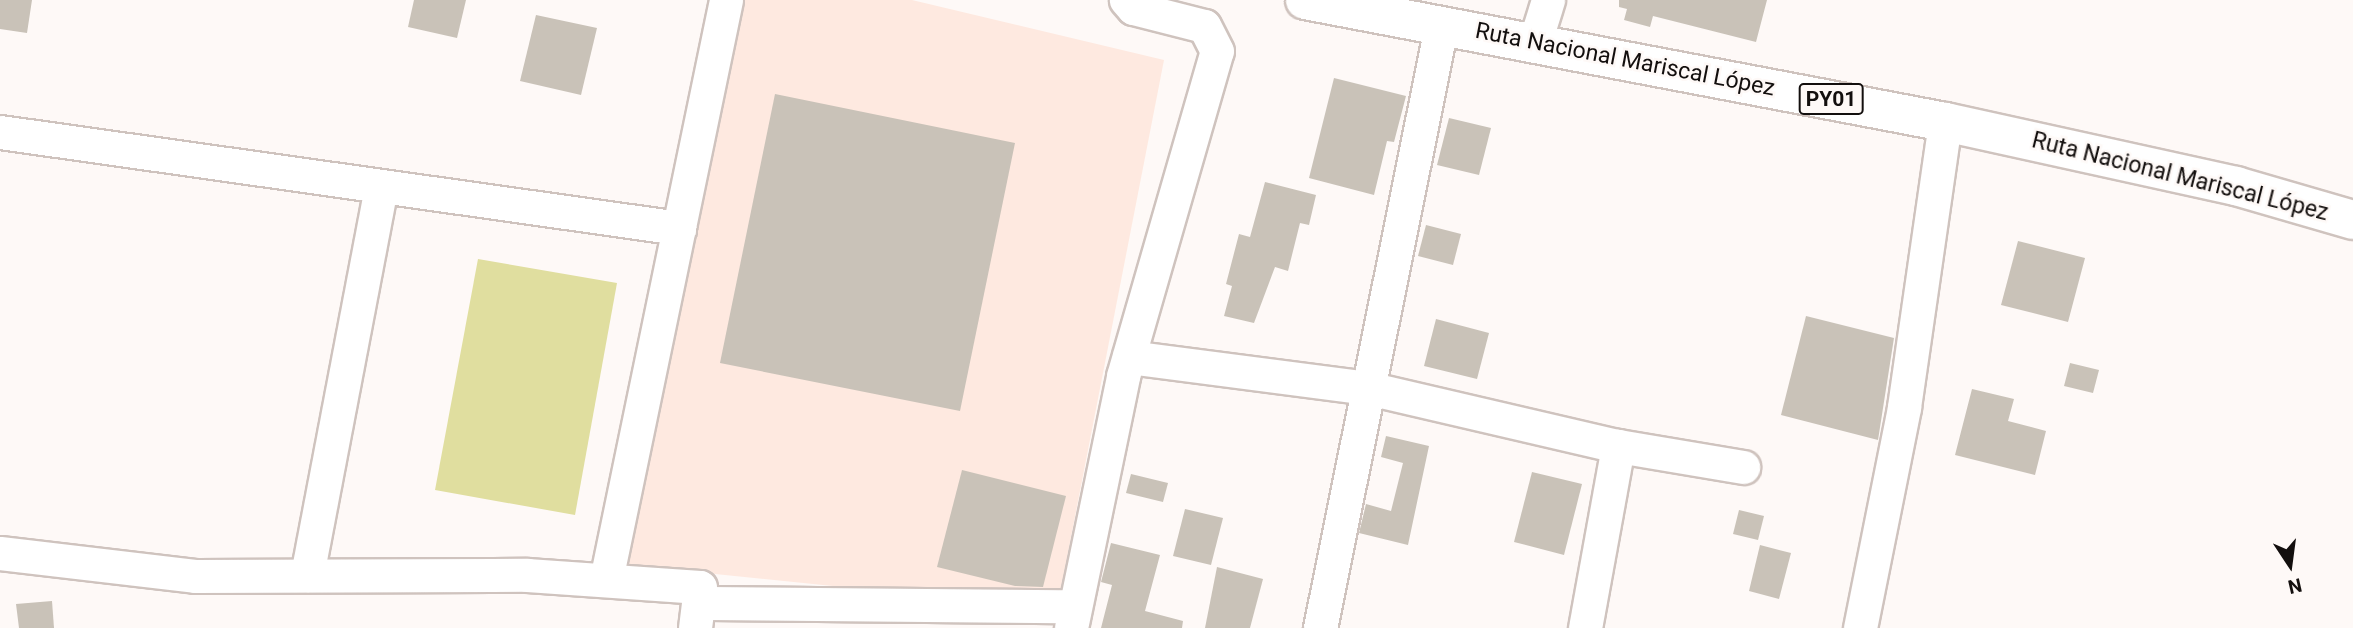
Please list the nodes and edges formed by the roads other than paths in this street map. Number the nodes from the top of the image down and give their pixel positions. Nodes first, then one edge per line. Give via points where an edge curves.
1 (726, 0) edge
2 (1126, 0) edge
3 (1305, 0) edge
4 (1548, 0) edge
5 (1430, 17) edge
6 (1535, 41) junction
7 (1945, 122) junction
8 (0, 132) edge
9 (380, 188) junction
10 (2353, 220) edge
11 (679, 228) junction
12 (1129, 356) junction
13 (1368, 388) junction
14 (1618, 446) junction
15 (1743, 467) dead end
16 (0, 553) edge
17 (307, 575) junction
18 (606, 580) junction
19 (696, 616) edge
20 (1072, 617) edge
21 (1320, 628) edge
22 (1585, 628) edge
23 (1860, 628) edge

1 - 11 street
2 - 12 street via 1133,8 1204,26 1217,51
3 - 5 highway, Ruta Nacional Mariscal López / PY01
4 - 6 street
5 - 6 highway, Ruta Nacional Mariscal López / PY01
5 - 13 street
6 - 7 highway, Ruta Nacional Mariscal López / PY01
7 - 10 highway, Ruta Nacional Mariscal López / PY01 via 2236,186
7 - 23 street via 1904,407
8 - 9 street
9 - 11 street
9 - 17 street
11 - 18 street
12 - 13 street
12 - 20 street
13 - 14 street
13 - 21 street
14 - 15 street
14 - 22 street
16 - 17 street via 195,576
17 - 18 street via 527,575
18 - 19 street via 700,587
19 - 20 street

